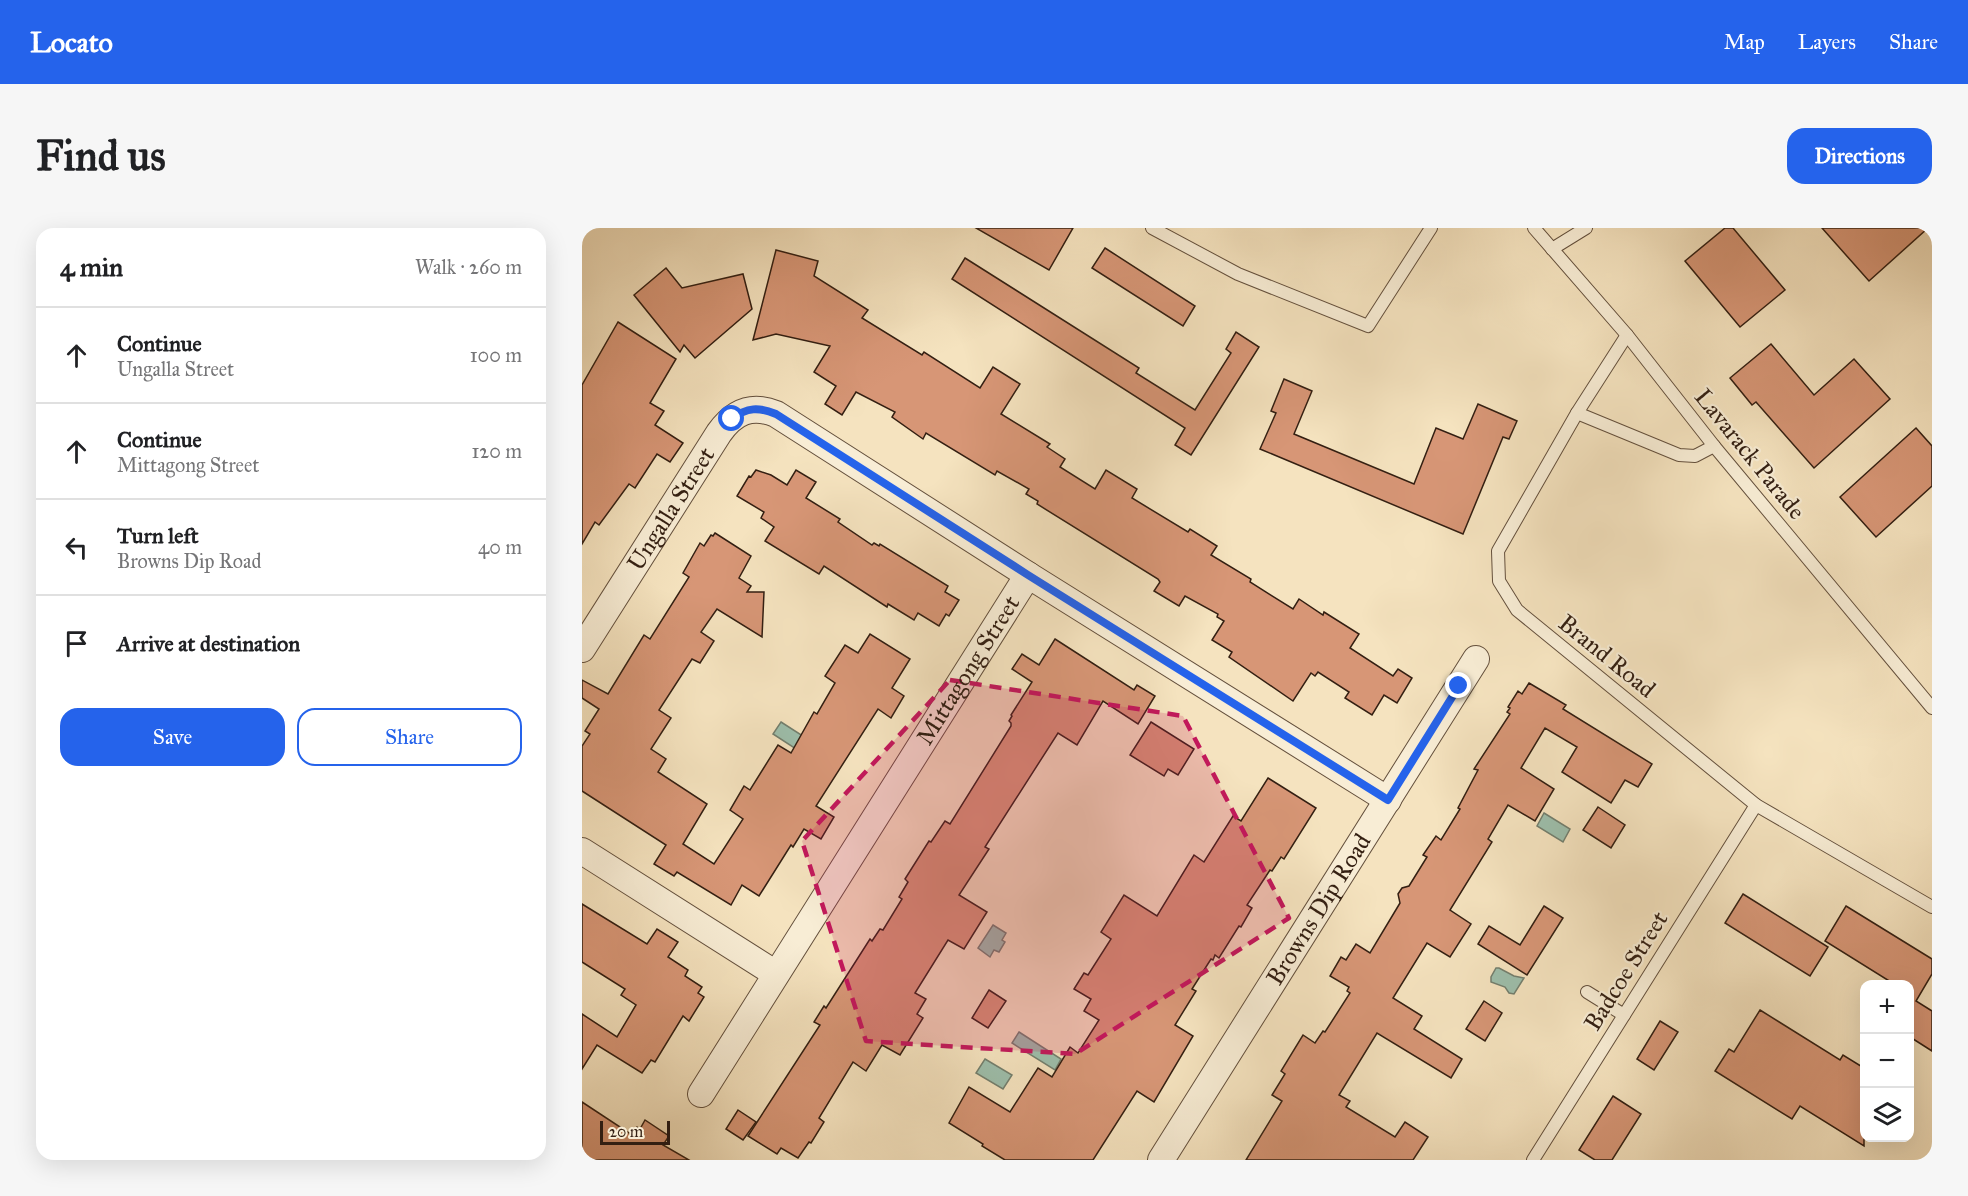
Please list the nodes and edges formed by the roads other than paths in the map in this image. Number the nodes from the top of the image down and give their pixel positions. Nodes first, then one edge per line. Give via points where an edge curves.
1 (1152, 228) edge
2 (1431, 228) edge
3 (1534, 228) edge
4 (1586, 228) edge
5 (1552, 249) junction
6 (1627, 335) junction
7 (1577, 413) junction
8 (1714, 446) junction
9 (1028, 575) junction
10 (582, 649) edge
11 (1476, 659) dead end
12 (1932, 708) edge
13 (1388, 800) junction
14 (1756, 805) junction
15 (582, 851) edge
16 (1932, 908) edge
17 (776, 974) junction
18 (1587, 992) dead end
19 (1624, 1015) junction
20 (701, 1094) dead end
21 (1161, 1160) edge
22 (1533, 1160) edge

1 - 2 lane via 1238,274 1368,326
3 - 5 lane, Lavarack Parade
4 - 5 lane
5 - 6 lane, Lavarack Parade
6 - 7 lane, Brand Road
6 - 8 lane, Lavarack Parade
7 - 8 lane via 1679,455 1695,456
7 - 14 lane, Brand Road via 1498,551 1499,581 1517,609
8 - 12 lane, Lavarack Parade
9 - 10 street, Ungalla Street via 776,414 752,409 738,414 719,433
9 - 13 street, Mittagong Street
9 - 17 street, Mittagong Street
11 - 13 street, Browns Dip Road
13 - 21 street, Browns Dip Road
14 - 16 lane, Brand Road
14 - 19 lane, Badcoe Street
15 - 17 street
17 - 20 street, Mittagong Street
18 - 19 lane
19 - 22 lane, Badcoe Street

